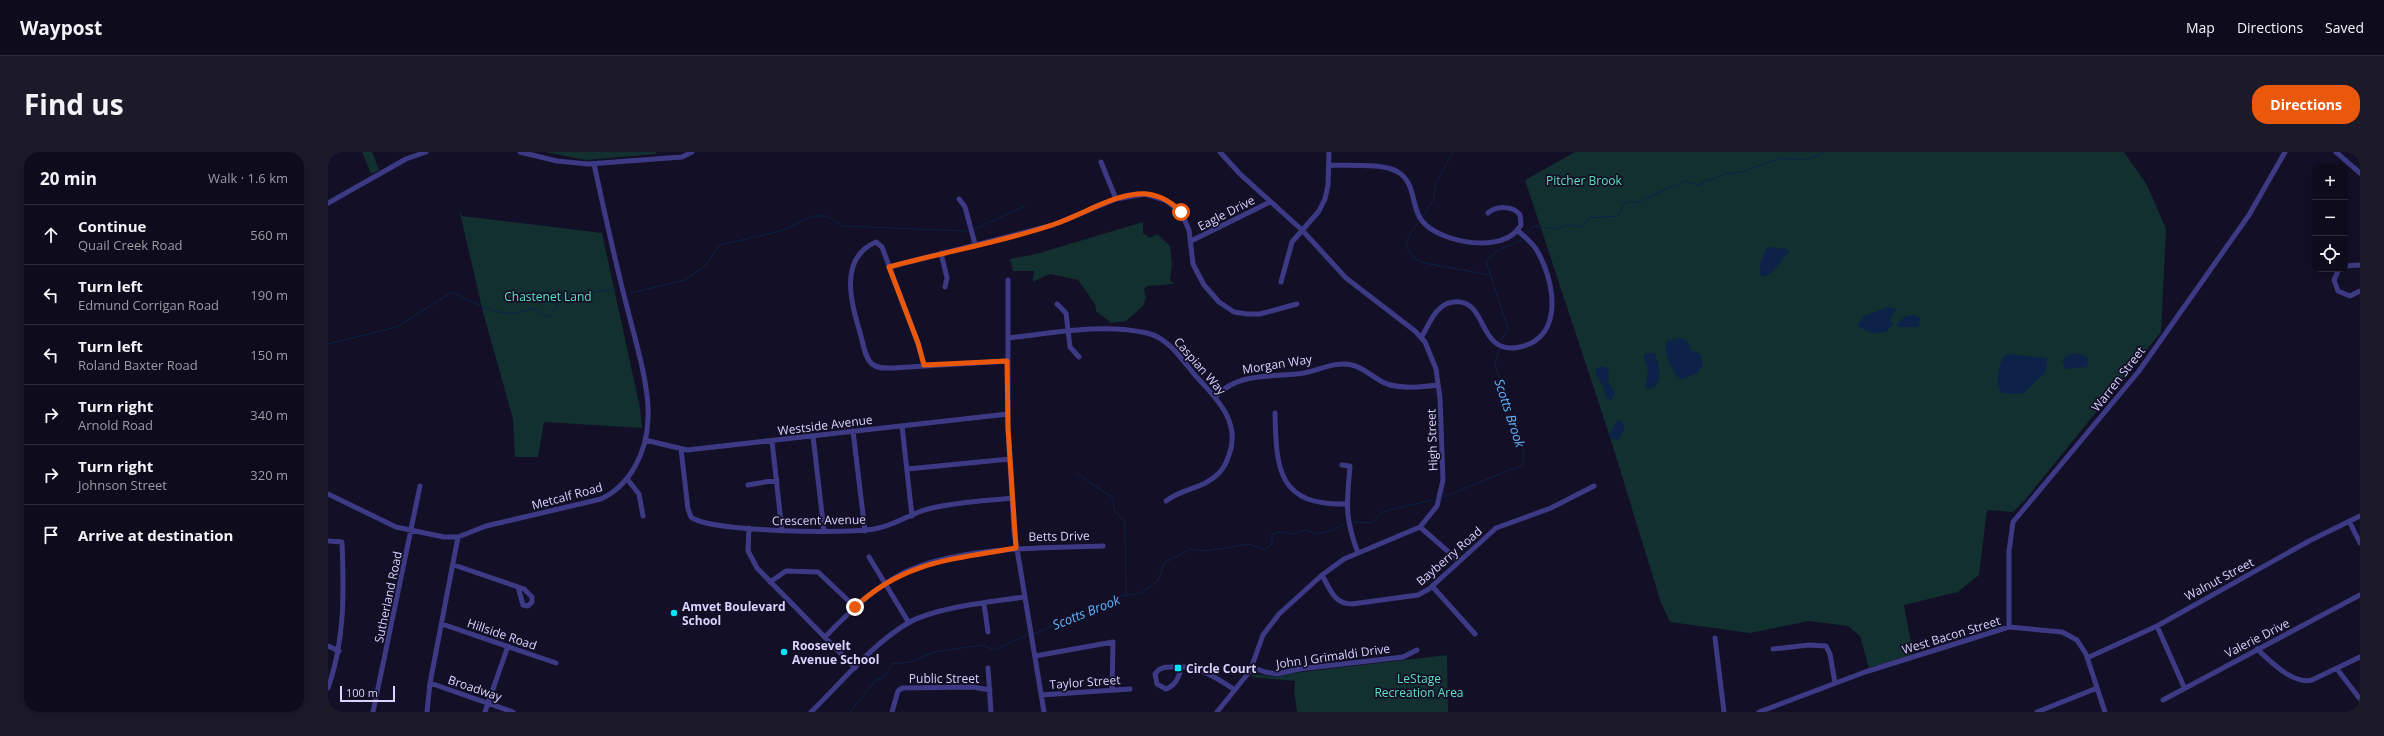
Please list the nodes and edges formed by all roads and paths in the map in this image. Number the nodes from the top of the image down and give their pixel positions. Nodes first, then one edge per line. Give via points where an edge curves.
1 (426, 152) edge
2 (520, 152) edge
3 (692, 152) edge
4 (1220, 152) edge
5 (1329, 152) edge
6 (2285, 152) edge
7 (2336, 152) edge
8 (1101, 162) dead end
9 (594, 164) junction
10 (1329, 165) junction
11 (2360, 173) edge
12 (959, 199) dead end
13 (1116, 199) junction
14 (1270, 202) junction
15 (328, 203) edge
16 (1488, 214) dead end
17 (1302, 230) junction
18 (1517, 230) junction
19 (1191, 241) junction
20 (975, 244) junction
21 (941, 253) junction
22 (2360, 265) edge
23 (2348, 266) edge
24 (889, 267) junction
25 (2338, 272) edge
26 (1008, 280) dead end
27 (1281, 282) dead end
28 (945, 287) dead end
29 (2360, 291) edge
30 (1057, 304) dead end
31 (1297, 304) dead end
32 (1069, 331) junction
33 (1008, 338) junction
34 (1421, 338) junction
35 (1079, 358) dead end
36 (1007, 361) junction
37 (924, 365) junction
38 (1438, 386) junction
39 (1215, 397) junction
40 (1275, 413) dead end
41 (1008, 414) junction
42 (902, 426) junction
43 (853, 431) junction
44 (813, 436) junction
45 (645, 440) junction
46 (772, 441) junction
47 (681, 449) junction
48 (1010, 459) junction
49 (1342, 465) dead end
50 (907, 469) junction
51 (628, 480) junction
52 (777, 480) junction
53 (420, 486) dead end
54 (748, 486) dead end
55 (1594, 486) dead end
56 (328, 494) edge
57 (1012, 498) junction
58 (1166, 501) dead end
59 (1347, 504) junction
60 (643, 516) dead end
61 (912, 516) junction
62 (2360, 516) edge
63 (2349, 521) junction
64 (749, 528) junction
65 (1420, 528) junction
66 (865, 530) junction
67 (412, 531) junction
68 (782, 531) junction
69 (824, 531) junction
70 (458, 537) junction
71 (328, 541) edge
72 (2360, 543) edge
73 (1103, 546) dead end
74 (1016, 548) junction
75 (1358, 553) junction
76 (869, 557) dead end
77 (1459, 561) junction
78 (454, 565) junction
79 (1322, 575) junction
80 (770, 582) junction
81 (887, 584) junction
82 (1432, 586) junction
83 (518, 587) dead end
84 (2360, 595) edge
85 (1024, 597) junction
86 (984, 604) junction
87 (855, 607) junction
88 (909, 623) junction
89 (442, 624) junction
90 (2157, 626) junction
91 (2009, 627) junction
92 (988, 632) dead end
93 (1476, 634) dead end
94 (825, 637) junction
95 (1715, 638) dead end
96 (328, 646) edge
97 (508, 646) junction
98 (1773, 648) dead end
99 (2257, 649) junction
100 (1417, 650) dead end
101 (339, 651) junction
102 (1035, 656) junction
103 (2087, 658) junction
104 (2360, 658) edge
105 (556, 663) dead end
106 (1181, 666) junction
107 (1252, 667) junction
108 (855, 668) junction
109 (988, 668) dead end
110 (2336, 669) junction
111 (430, 683) junction
112 (1835, 683) junction
113 (2184, 687) junction
114 (328, 688) edge
115 (2097, 688) junction
116 (1130, 689) dead end
117 (990, 690) junction
118 (1112, 690) junction
119 (1235, 690) junction
120 (1041, 695) junction
121 (2360, 699) edge
122 (2163, 700) dead end
123 (488, 703) junction
124 (373, 712) edge
125 (427, 712) edge
126 (485, 712) edge
127 (513, 712) edge
128 (811, 712) edge
129 (892, 712) edge
130 (990, 712) edge
131 (1044, 712) edge
132 (1217, 712) edge
133 (1724, 712) edge
134 (1759, 712) edge
135 (2037, 712) edge
136 (2105, 712) edge

1 - 15 street via 406,159
2 - 9 street via 567,162
3 - 9 street via 682,157
4 - 14 street, High Street
5 - 10 street
6 - 91 street, Warren Street via 2249,215 2134,379 2013,522 2009,551
7 - 11 street
8 - 13 street
9 - 45 street, Metcalf Road via 643,377 648,412
10 - 17 street via 1325,199 1319,211
10 - 18 street via 1381,167 1397,172 1411,186 1420,218 1426,226 1439,233 1486,244 1502,241
12 - 20 street via 965,207
13 - 19 street via 1146,194 1171,203 1185,219
13 - 20 street via 1053,225
14 - 17 street, High Street
14 - 19 street, Eagle Drive
16 - 18 street via 1499,208 1516,211 1521,221
17 - 27 street via 1289,251
17 - 34 street, High Street via 1346,278
18 - 34 street via 1536,249 1552,292 1552,314 1543,332 1521,346 1501,345 1485,332 1475,309 1455,301 1440,307
19 - 31 street via 1192,264 1204,285 1219,302 1234,312 1260,314
20 - 21 street
21 - 24 street
21 - 28 street via 948,278
22 - 23 street
24 - 37 street
24 - 37 street via 882,247 876,242 865,249 857,259 849,284 868,358 872,364 880,368
25 - 29 street via 2334,280 2338,291 2350,296
26 - 33 street
30 - 32 street via 1066,313
32 - 33 street, Caspian Way
32 - 35 street via 1070,347
32 - 39 street, Caspian Way via 1104,328 1140,332 1157,337 1168,344
33 - 36 street
34 - 38 street, High Street via 1432,358
36 - 37 street
36 - 41 street
38 - 39 street, Morgan Way via 1398,386 1386,383 1359,367 1332,364 1306,373 1253,377 1230,385
38 - 65 street, High Street via 1441,407 1442,487 1437,506
39 - 58 street, Caspian Way via 1228,417 1232,431 1232,447 1227,459 1220,472 1208,483 1176,493
40 - 59 street via 1278,461 1288,485 1297,494 1313,502
41 - 42 street, Westside Avenue
41 - 48 street
42 - 43 street, Westside Avenue
42 - 50 street
43 - 44 street, Westside Avenue
43 - 66 street
44 - 46 street, Westside Avenue
44 - 69 street
45 - 47 street, Westside Avenue
45 - 51 street, Metcalf Road
46 - 47 street, Westside Avenue
46 - 52 street
47 - 64 street, Crescent Avenue via 691,517
48 - 50 street
48 - 57 street
49 - 59 street via 1350,466
50 - 61 street
51 - 60 street via 639,494
51 - 70 street, Metcalf Road via 602,499 490,525
52 - 54 street
52 - 68 street
53 - 67 street, Sutherland Road
55 - 77 street, Bayberry Road via 1551,508 1500,526
56 - 67 street via 385,522
57 - 61 street, Crescent Avenue via 937,507
57 - 74 street
59 - 75 street via 1348,523
61 - 66 street, Crescent Avenue via 893,524
62 - 63 street, Walnut Street
63 - 72 street
63 - 90 street, Walnut Street
64 - 68 street, Crescent Avenue
64 - 80 street via 750,555 757,568
65 - 75 street
65 - 77 street
66 - 69 street, Crescent Avenue
67 - 70 street
67 - 124 street, Sutherland Road
68 - 69 street, Crescent Avenue
70 - 78 street
71 - 101 street via 342,542 343,627
73 - 74 street, Betts Drive
74 - 81 street, Betts Drive via 922,565
74 - 85 street
75 - 79 street via 1344,559
76 - 81 street
77 - 82 street, Bayberry Road
78 - 83 street
78 - 89 street
79 - 82 street, Bayberry Road via 1335,598 1347,604 1418,595
79 - 107 street via 1270,625 1261,640
80 - 87 street via 783,572 818,572
80 - 94 street
81 - 87 street, Betts Drive
81 - 88 street
82 - 93 street
84 - 99 street, Valerie Drive
85 - 86 street
85 - 102 street
86 - 88 street via 936,612
86 - 92 street
87 - 94 street, Betts Drive
88 - 108 street via 877,646
89 - 97 street, Hillside Road
89 - 111 street
90 - 103 street, Walnut Street
90 - 113 street
91 - 103 street, West Bacon Street via 2052,630 2070,635 2078,640
91 - 112 street, West Bacon Street
94 - 108 street
95 - 133 street
96 - 101 street
97 - 105 street, Hillside Road
97 - 123 street
98 - 112 street via 1826,646
99 - 110 street via 2301,681 2312,680
99 - 113 street, Valerie Drive
100 - 107 street, John J Grimaldi Drive via 1403,657 1297,669 1276,674
101 - 114 street
102 - 118 street via 1113,642
102 - 120 street
103 - 115 street, West Bacon Street
104 - 110 street
106 - 106 street via 1158,670 1155,674 1157,684 1166,689 1173,686
106 - 119 street via 1201,669
107 - 119 street
108 - 128 street
109 - 117 street
110 - 121 street
111 - 123 street, Broadway
111 - 125 street
112 - 134 street, West Bacon Street
113 - 122 street, Valerie Drive
115 - 135 street
115 - 136 street, West Bacon Street
116 - 118 street, Taylor Street
117 - 129 street, Public Street via 908,687 898,691
117 - 130 street
118 - 120 street, Taylor Street
119 - 132 street
120 - 131 street
123 - 126 street
123 - 127 street, Broadway

